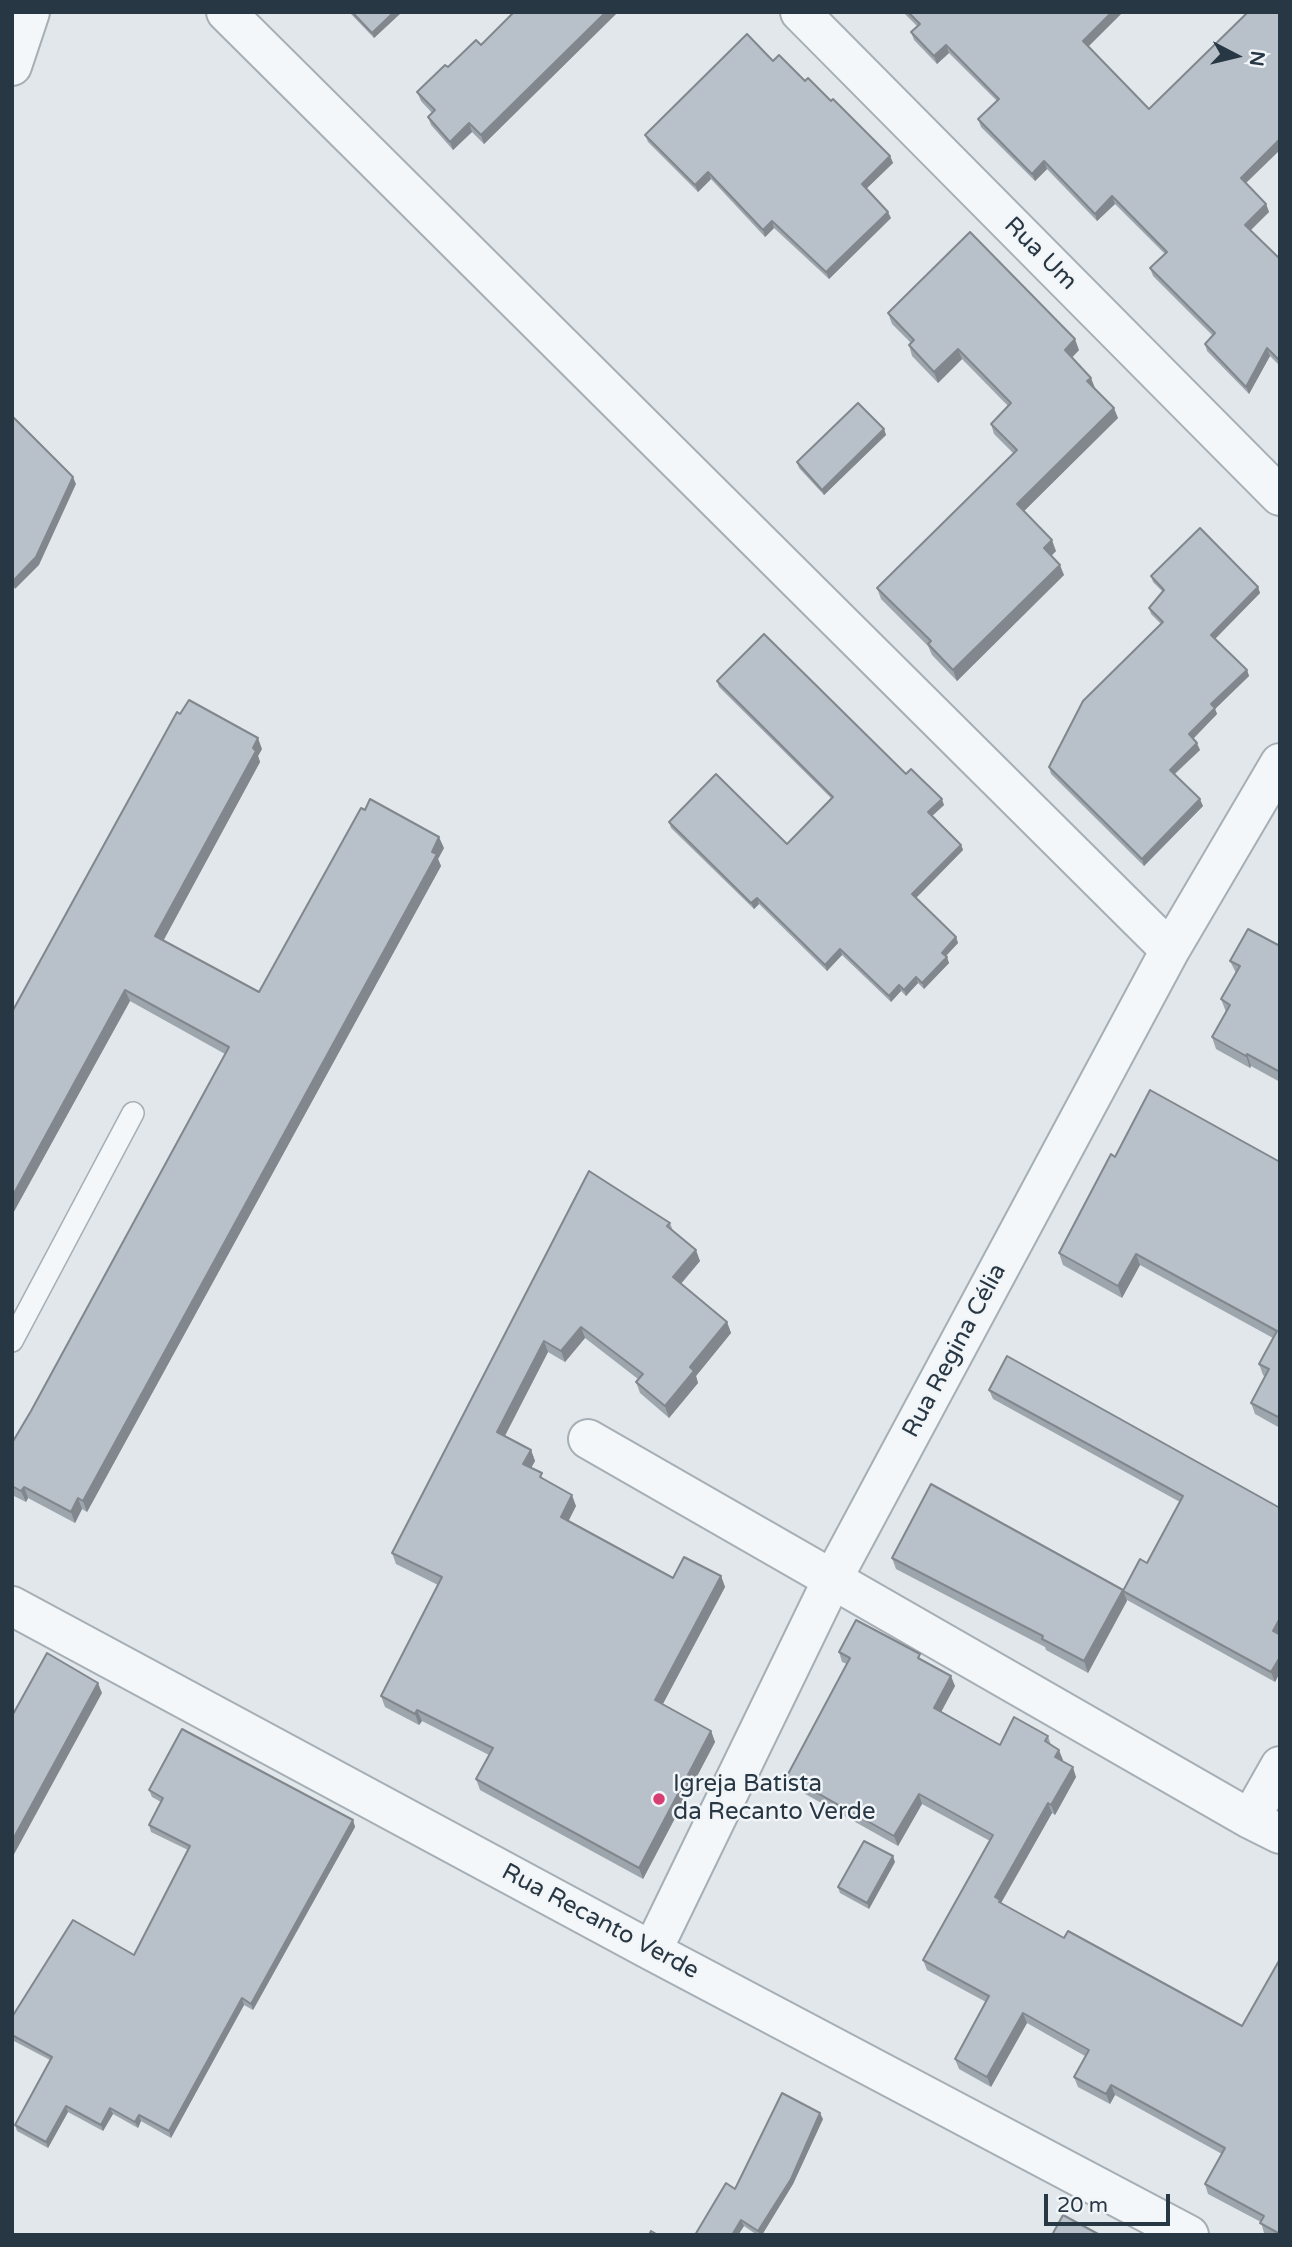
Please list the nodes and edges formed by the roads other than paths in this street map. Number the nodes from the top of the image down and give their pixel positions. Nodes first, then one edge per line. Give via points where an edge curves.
1 (30, 12) edge
2 (226, 12) edge
3 (800, 12) edge
4 (12, 66) edge
5 (1280, 496) edge
6 (1280, 763) edge
7 (1170, 950) junction
8 (133, 1113) dead end
9 (12, 1341) edge
10 (589, 1439) dead end
11 (833, 1578) junction
12 (12, 1606) edge
13 (1280, 1766) edge
14 (1265, 1826) edge
15 (652, 1951) junction
16 (1189, 2235) edge

1 - 4 street
2 - 7 street
3 - 5 street, Rua Um
6 - 7 street, Rua Regina Célia
7 - 11 street, Rua Regina Célia
8 - 9 lane
10 - 11 street
11 - 14 street
11 - 15 street, Rua Regina Célia
12 - 15 street, Rua Recanto Verde
13 - 14 street
15 - 16 street, Rua Recanto Verde

